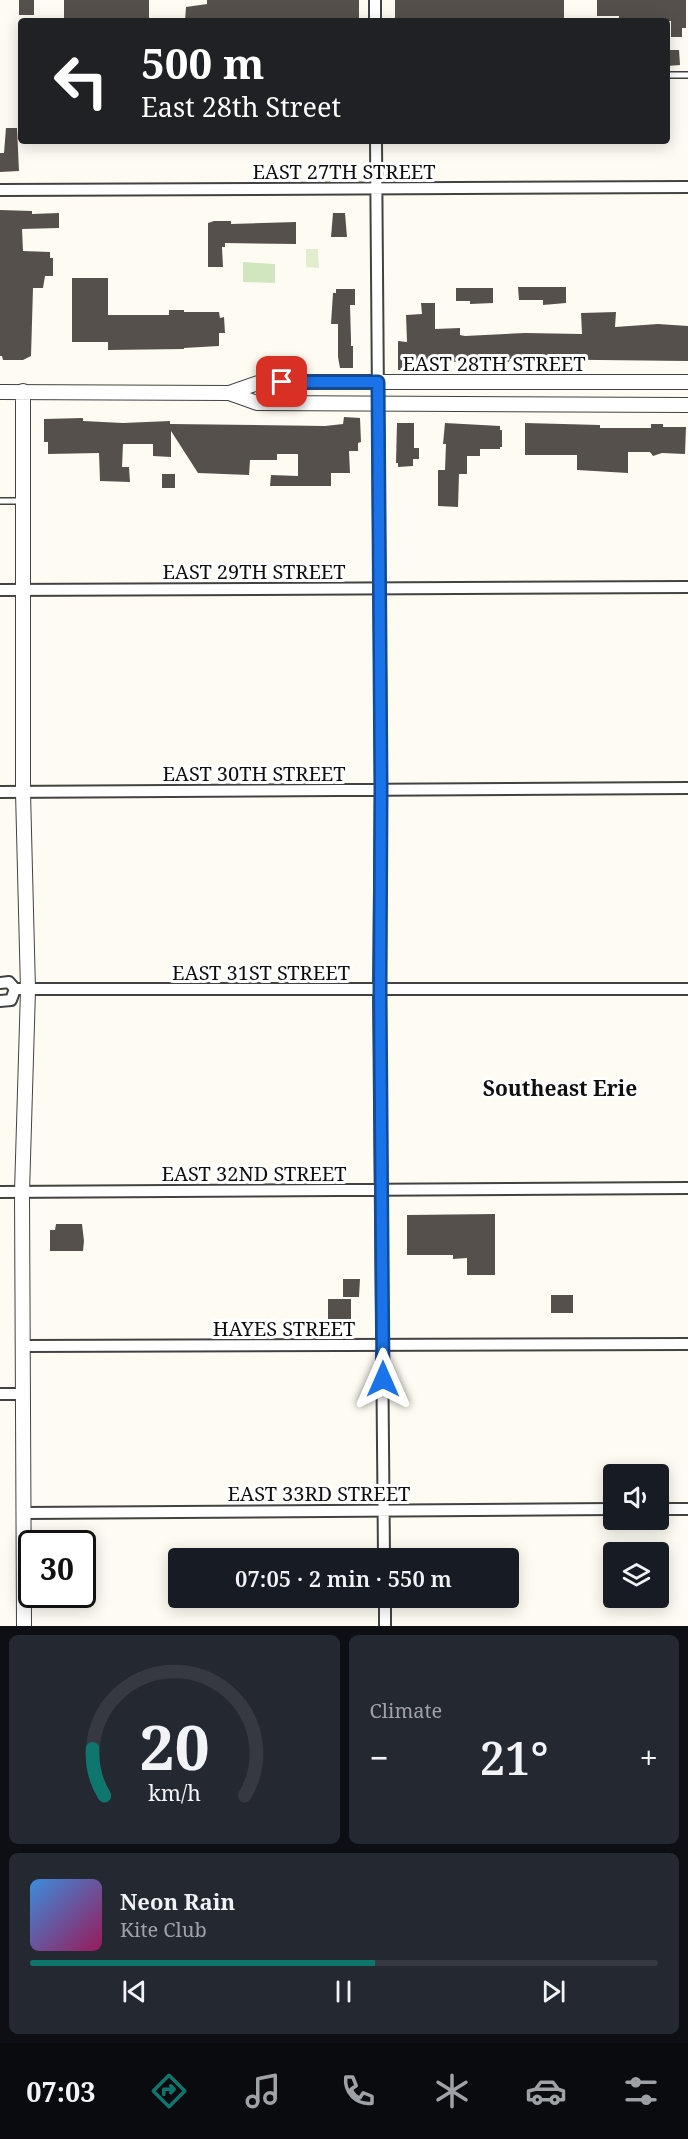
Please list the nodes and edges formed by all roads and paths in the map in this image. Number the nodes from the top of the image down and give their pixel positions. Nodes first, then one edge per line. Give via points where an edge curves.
1 (375, 0) edge
2 (375, 18) edge
3 (670, 75) edge
4 (688, 75) edge
5 (376, 144) edge
6 (688, 187) edge
7 (376, 189) junction
8 (0, 190) edge
9 (378, 382) junction
10 (688, 382) edge
11 (22, 391) junction
12 (0, 392) edge
13 (230, 393) junction
14 (378, 404) junction
15 (688, 405) edge
16 (0, 501) edge
17 (23, 501) junction
18 (688, 587) edge
19 (379, 588) junction
20 (23, 590) junction
21 (0, 591) edge
22 (688, 788) edge
23 (381, 790) junction
24 (0, 792) edge
25 (23, 792) junction
26 (0, 982) edge
27 (688, 989) edge
28 (22, 990) junction
29 (380, 990) junction
30 (0, 1001) edge
31 (688, 1188) edge
32 (382, 1190) junction
33 (0, 1192) edge
34 (22, 1192) junction
35 (688, 1344) edge
36 (24, 1346) junction
37 (384, 1346) junction
38 (0, 1394) edge
39 (23, 1394) junction
40 (603, 1509) edge
41 (669, 1509) edge
42 (688, 1509) edge
43 (384, 1510) junction
44 (24, 1513) junction
45 (384, 1548) edge
46 (385, 1608) edge
47 (24, 1626) edge
48 (385, 1626) edge

1 - 2 street
3 - 4 lane
5 - 7 street
6 - 7 street, EAST 27TH STREET
7 - 8 street, EAST 27TH STREET
7 - 9 street
9 - 10 street, EAST 28TH STREET
9 - 13 street, EAST 28TH STREET via 261,382
9 - 14 street
11 - 12 street, EAST 28TH STREET
11 - 13 street, EAST 28TH STREET
11 - 17 street
13 - 14 street, EAST 28TH STREET via 256,403
14 - 15 street, EAST 28TH STREET
14 - 19 street
16 - 17 lane
17 - 20 street
18 - 19 street, EAST 29TH STREET
19 - 20 street, EAST 29TH STREET
19 - 23 street
20 - 21 street, EAST 29TH STREET
20 - 25 street
22 - 23 street, EAST 30TH STREET
23 - 25 street, EAST 30TH STREET
23 - 29 street
24 - 25 street, EAST 30TH STREET
25 - 28 street
26 - 28 street, EAST 31ST STREET via 9,982
27 - 29 street, EAST 31ST STREET
28 - 29 street, EAST 31ST STREET
28 - 30 street via 11,1000
28 - 34 street
29 - 32 street
31 - 32 street, EAST 32ND STREET
32 - 34 street, EAST 32ND STREET
32 - 37 street
33 - 34 street, EAST 32ND STREET
34 - 36 street
35 - 37 street, HAYES STREET
36 - 37 street, HAYES STREET
36 - 39 street
37 - 43 street
38 - 39 street
39 - 44 street
40 - 43 street, EAST 33RD STREET
41 - 42 street
43 - 44 street, EAST 33RD STREET
43 - 45 street
44 - 47 street
46 - 48 street

